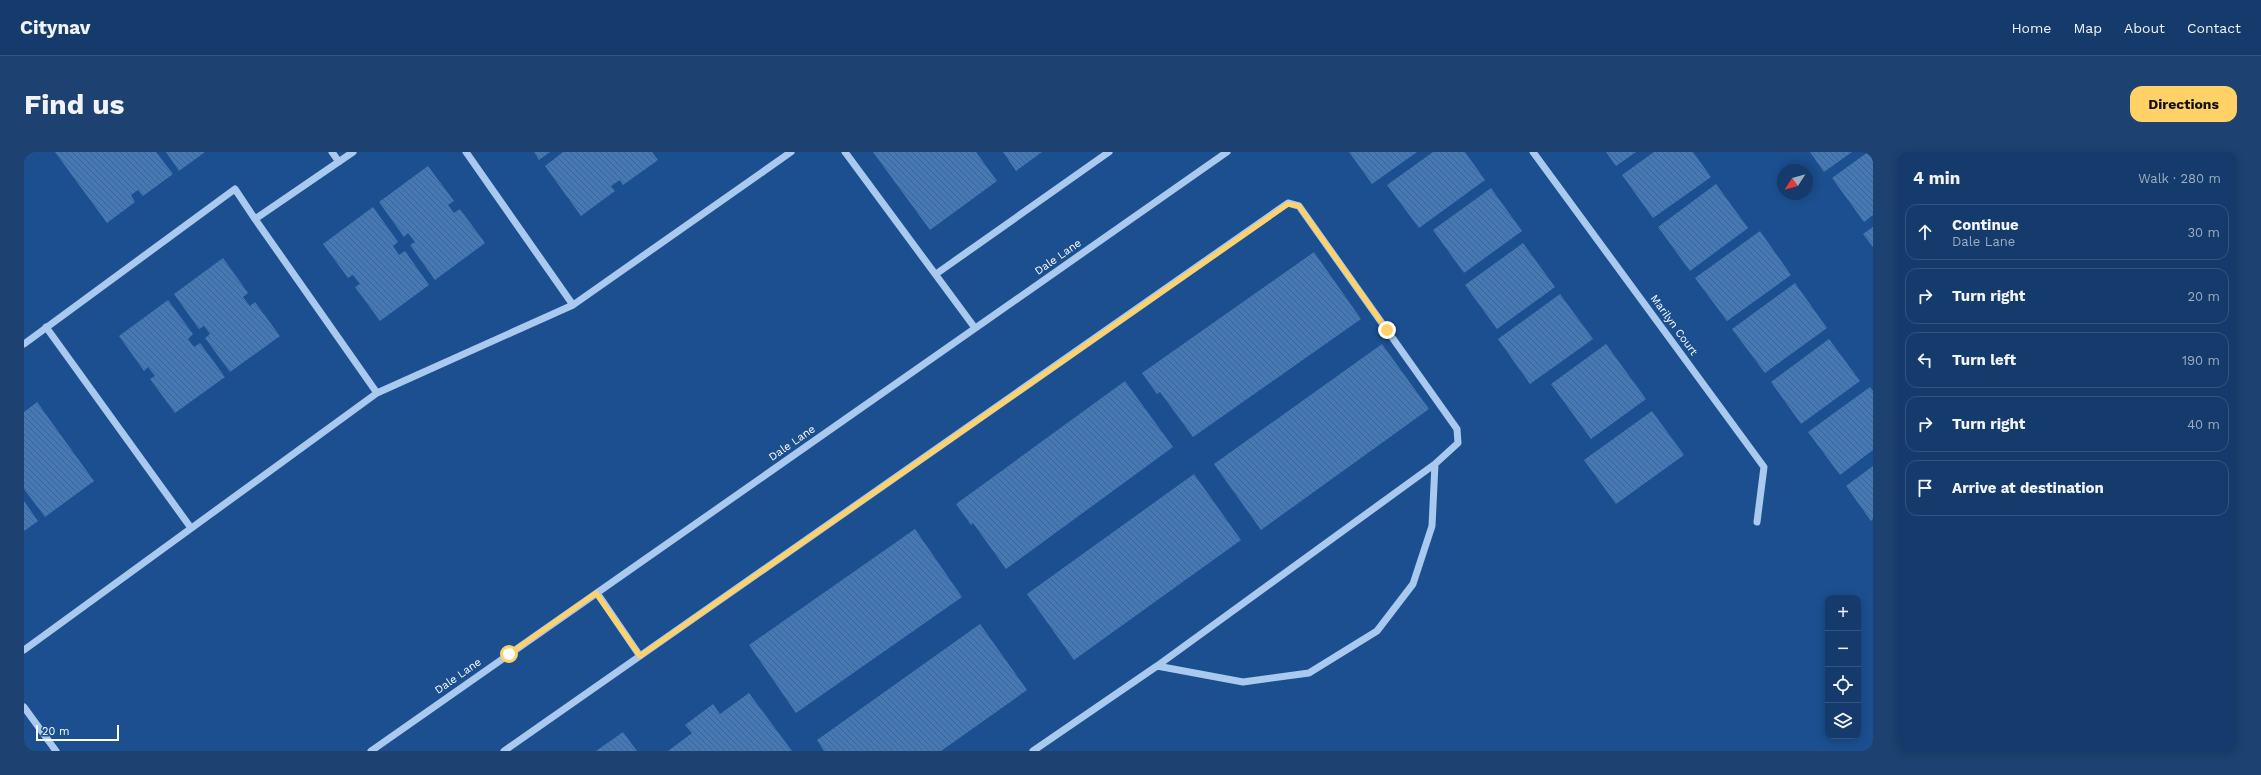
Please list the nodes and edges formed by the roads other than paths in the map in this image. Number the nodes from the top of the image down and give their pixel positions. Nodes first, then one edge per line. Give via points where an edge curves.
1 (332, 152) edge
2 (353, 152) edge
3 (466, 152) edge
4 (791, 152) edge
5 (845, 152) edge
6 (1109, 152) edge
7 (1227, 152) edge
8 (1533, 152) edge
9 (339, 162) junction
10 (255, 218) junction
11 (936, 274) junction
12 (573, 306) junction
13 (46, 327) junction
14 (975, 328) junction
15 (24, 344) edge
16 (377, 393) junction
17 (1435, 464) junction
18 (1757, 522) dead end
19 (191, 528) junction
20 (596, 593) junction
21 (24, 650) edge
22 (640, 656) junction
23 (1157, 666) junction
24 (24, 707) edge
25 (56, 751) edge
26 (371, 751) edge
27 (504, 751) edge
28 (1033, 751) edge

1 - 9 street
2 - 9 street
3 - 12 street
4 - 12 street
5 - 11 street
6 - 11 street
7 - 14 street, Dale Lane
8 - 18 street, Marilyn Court via 1764,467
9 - 10 street
10 - 13 street via 235,189
10 - 16 street
11 - 14 street
12 - 16 street
13 - 15 street
13 - 19 street
14 - 20 street, Dale Lane
16 - 19 street
17 - 22 street via 1458,443 1457,429 1299,206 1288,204
17 - 23 street
17 - 23 street via 1432,526 1413,584 1377,631 1309,673 1243,682
19 - 21 street
20 - 22 street
20 - 26 street, Dale Lane
22 - 27 street
23 - 28 street
24 - 25 street

